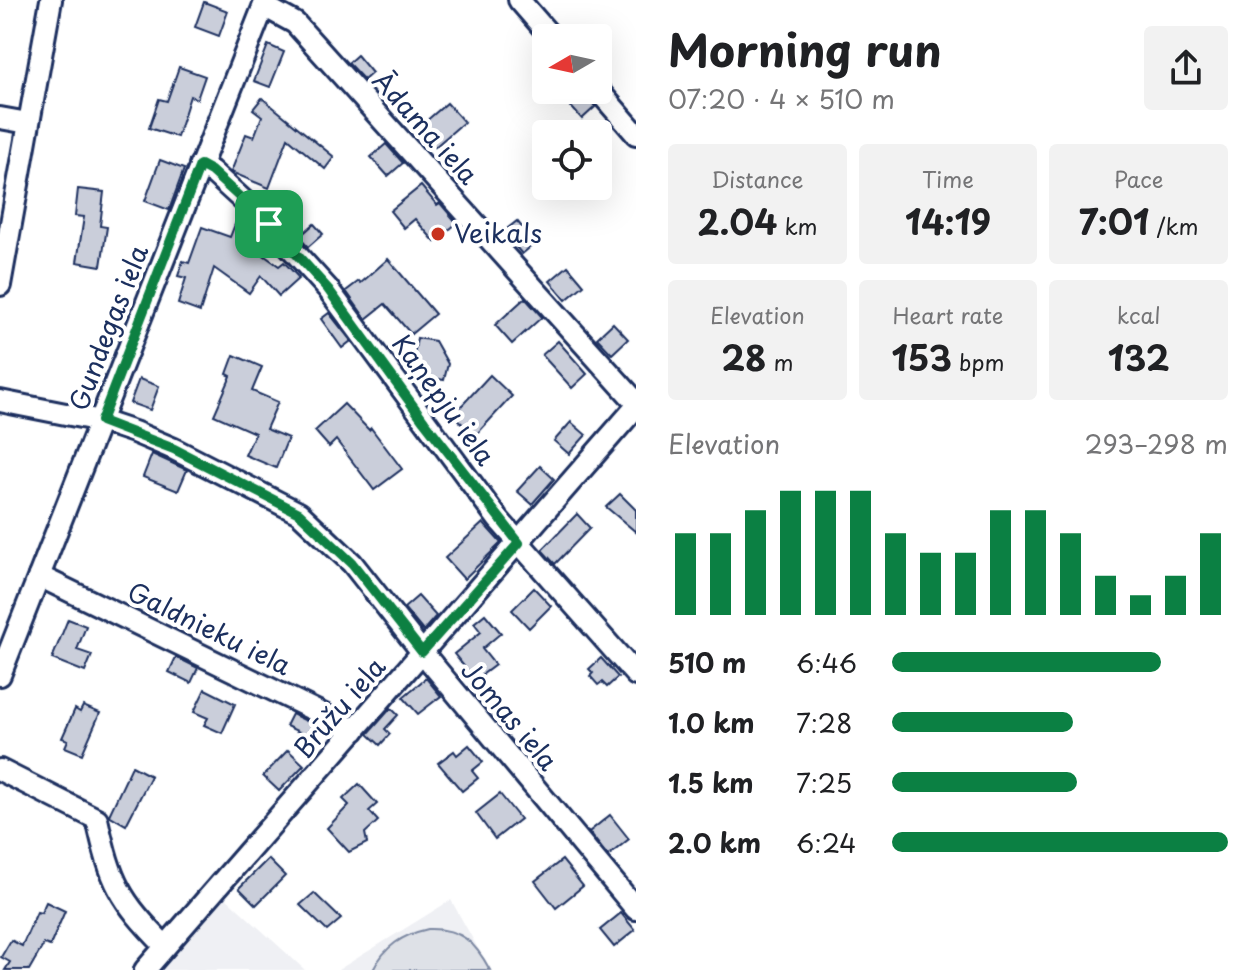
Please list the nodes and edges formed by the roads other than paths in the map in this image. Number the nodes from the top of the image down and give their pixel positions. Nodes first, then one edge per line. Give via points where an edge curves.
1 (51, 0) edge
2 (519, 0) edge
3 (265, 3) edge
4 (540, 24) edge
5 (610, 104) edge
6 (0, 118) edge
7 (28, 123) junction
8 (636, 134) edge
9 (200, 165) junction
10 (8, 187) edge
11 (0, 285) edge
12 (0, 401) edge
13 (636, 404) edge
14 (101, 421) junction
15 (519, 543) junction
16 (39, 576) junction
17 (422, 652) junction
18 (0, 675) edge
19 (636, 675) edge
20 (355, 730) junction
21 (0, 770) edge
22 (636, 909) edge
23 (165, 946) junction
24 (145, 970) edge

1 - 7 street
2 - 4 street
3 - 9 street, Gundegas iela
3 - 13 street, Ādama iela via 295,23
5 - 8 street
6 - 7 street
7 - 10 street
9 - 14 street, Gundegas iela
9 - 15 street, Kaņepju iela via 269,224 328,289
10 - 11 street
12 - 14 street, Jomas iela
13 - 15 street, Brūžu iela
14 - 16 street, Gundegas iela
14 - 17 street, Jomas iela via 174,449 299,513 352,563
15 - 17 street, Brūžu iela
15 - 19 street, Kaņepju iela
16 - 18 street, Gundegas iela
16 - 20 street, Galdnieku iela
17 - 20 street, Brūžu iela
17 - 22 street, Jomas iela
20 - 23 street, Brūžu iela
21 - 23 street via 97,819 111,878 131,911
23 - 24 street, Brūžu iela

